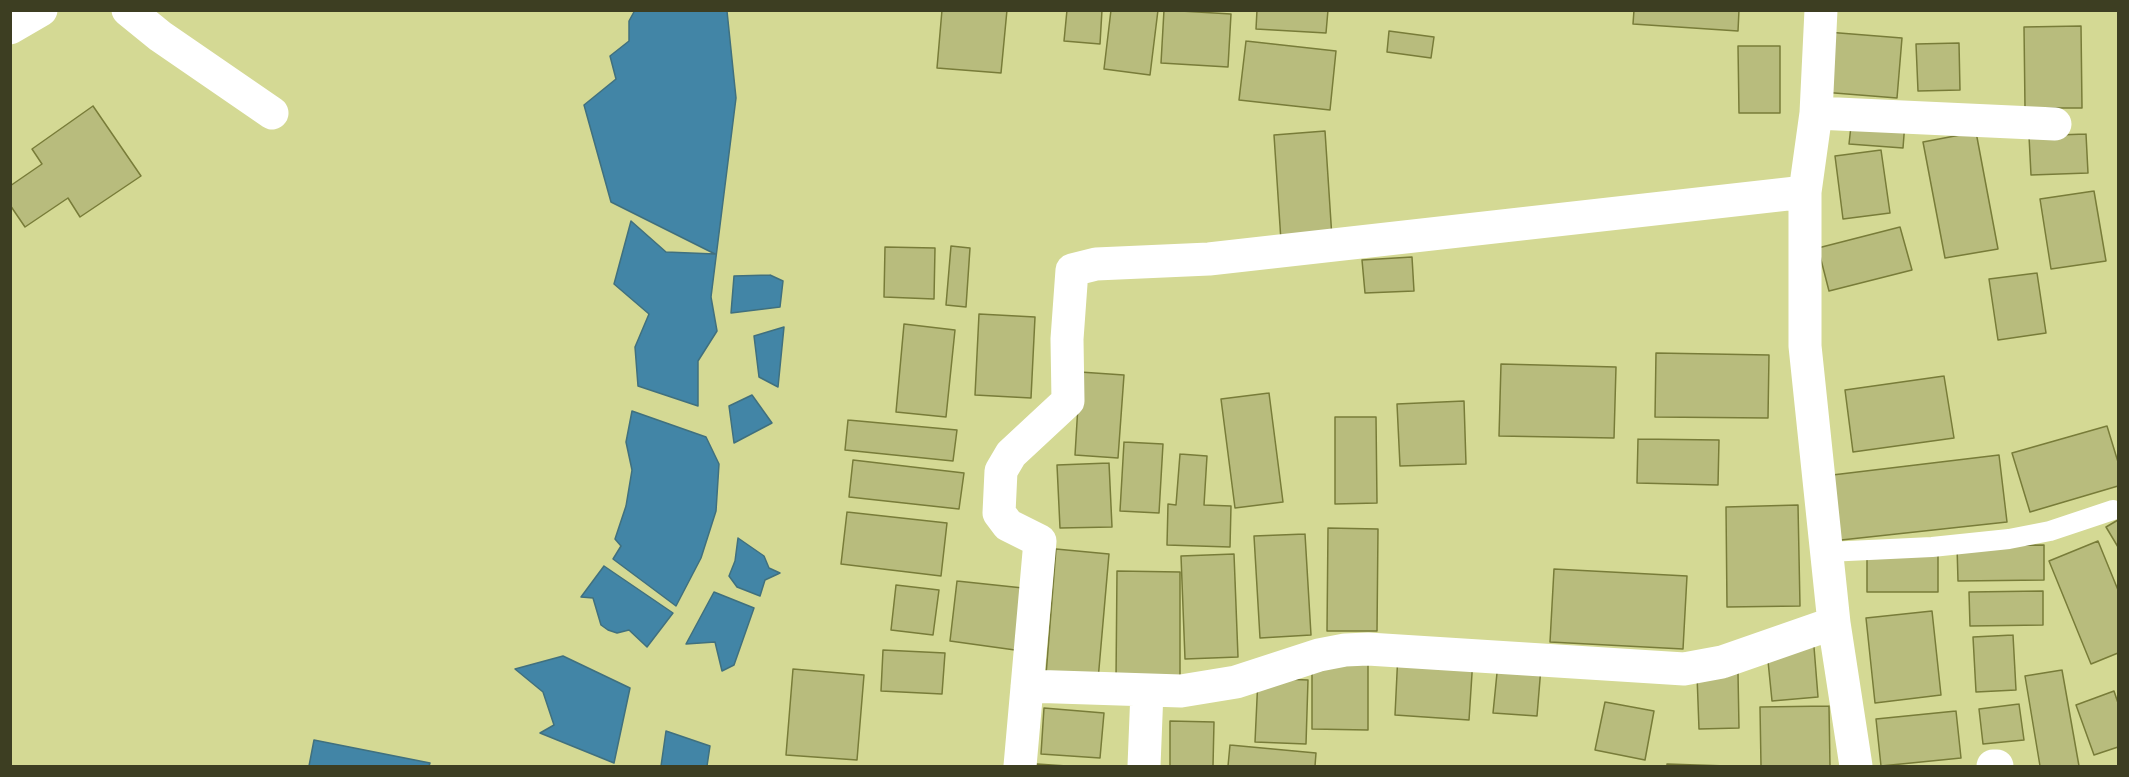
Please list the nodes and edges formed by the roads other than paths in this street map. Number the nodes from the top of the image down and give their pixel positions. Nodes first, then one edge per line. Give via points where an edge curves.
1 (41, 10) edge
2 (128, 10) edge
3 (1821, 10) edge
4 (10, 28) edge
5 (272, 113) dead end
6 (1816, 113) junction
7 (2055, 124) dead end
8 (1805, 192) junction
9 (2113, 510) dead end
10 (1827, 552) junction
11 (1834, 623) junction
12 (1027, 686) junction
13 (1147, 691) junction
14 (1020, 766) edge
15 (1144, 766) edge
16 (1856, 766) edge

1 - 4 street
2 - 5 street
3 - 6 street
6 - 7 street
6 - 8 street
8 - 10 street via 1805,346
8 - 12 street via 1209,259 1096,264 1072,270 1068,401 1011,454 1001,471 999,513 1008,525 1040,541
9 - 10 lane via 2050,531 2009,539
10 - 11 street
11 - 13 street via 1722,662 1684,669 1345,650 1209,688
11 - 16 street
12 - 13 street
12 - 14 street
13 - 15 street

